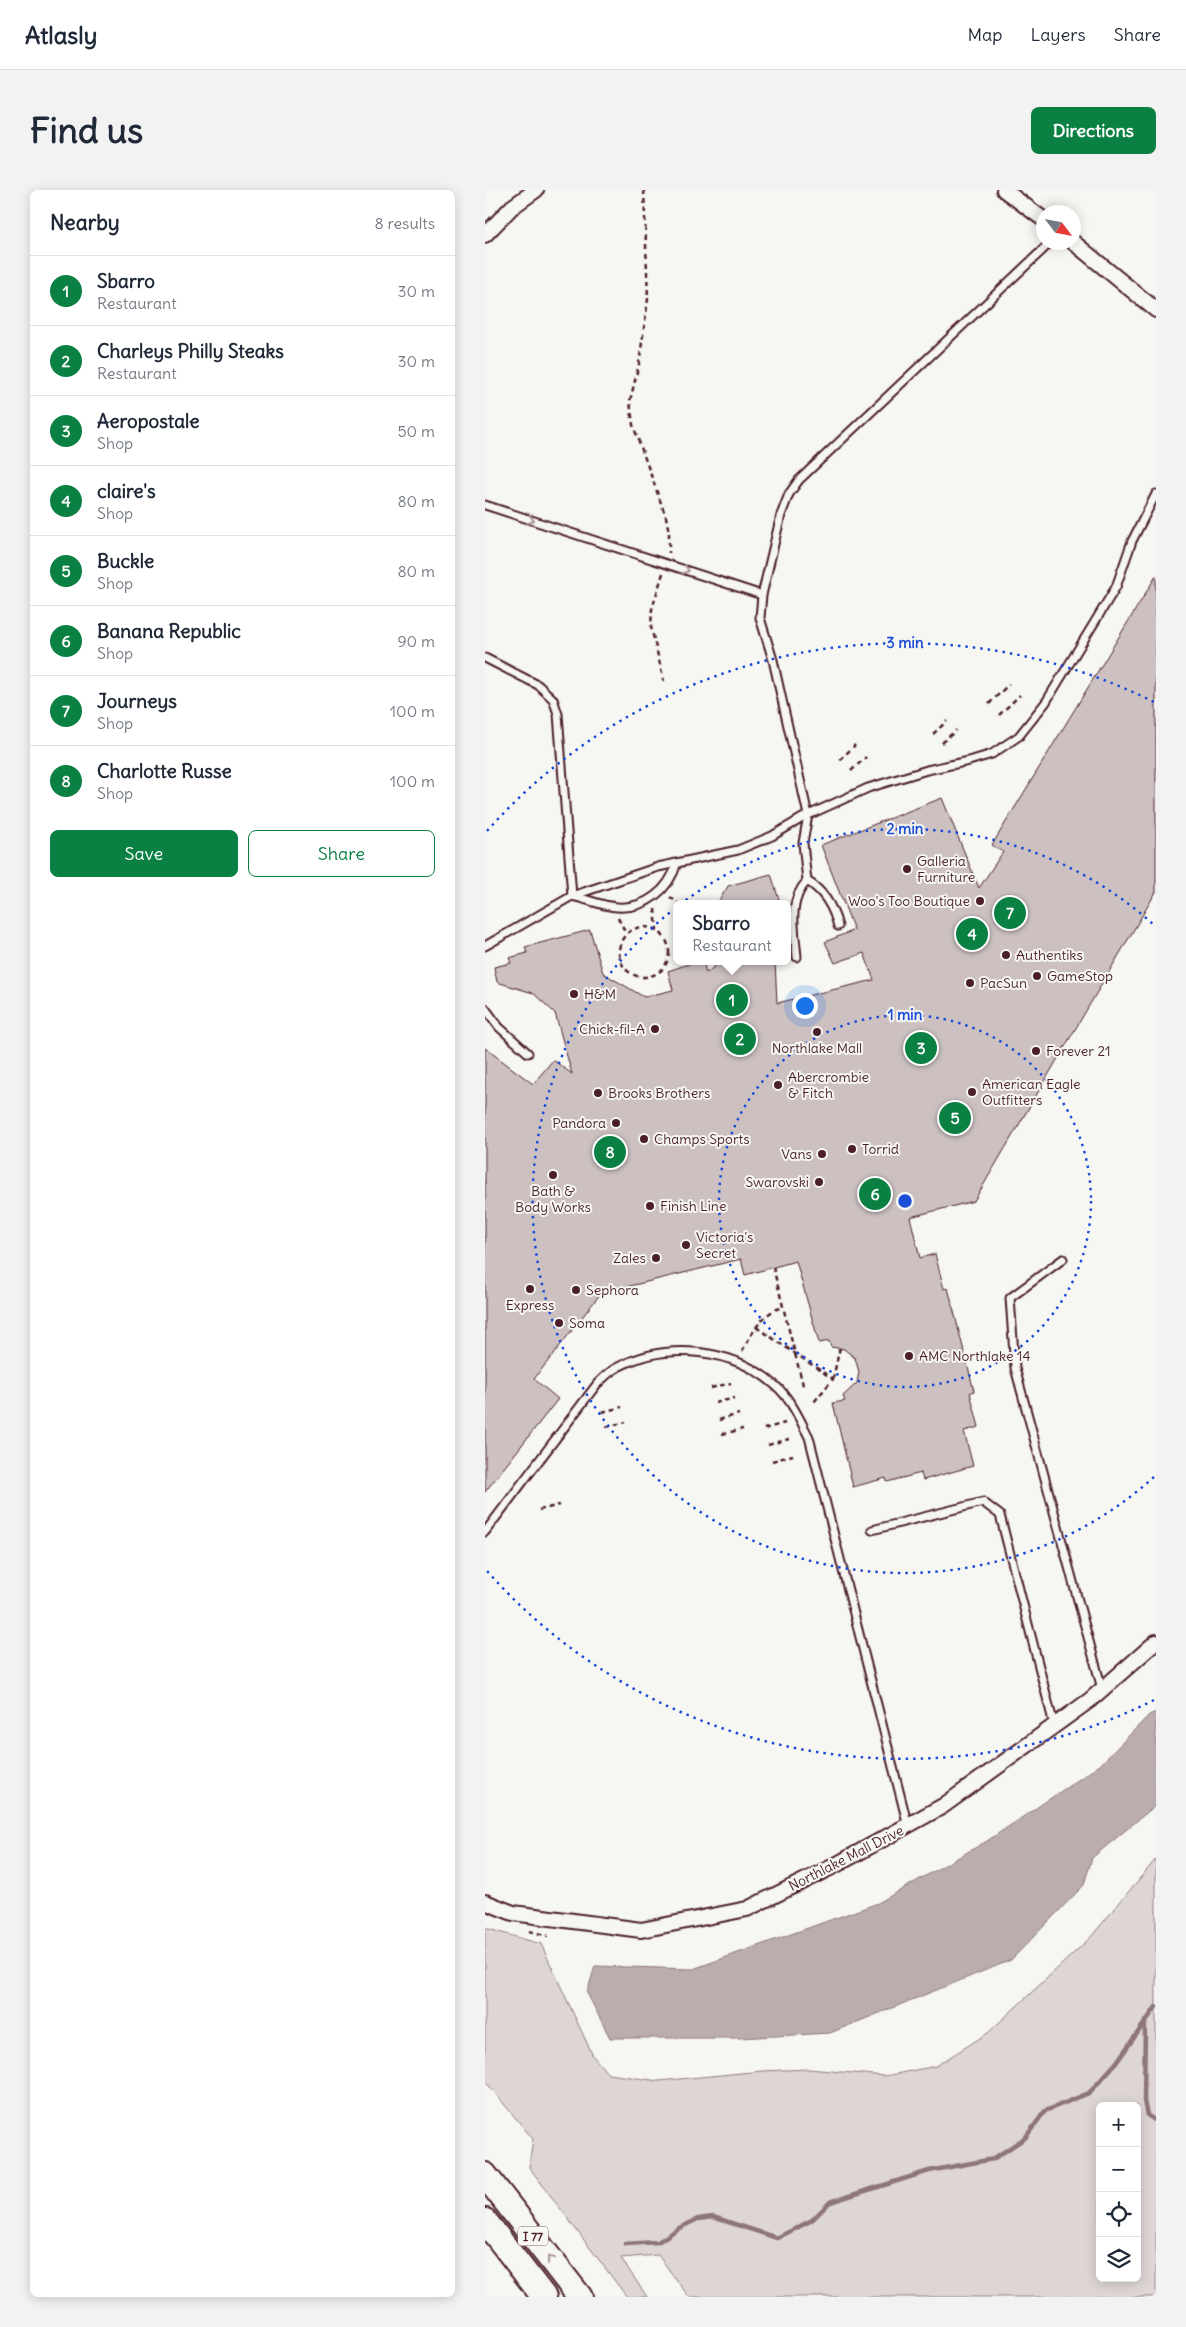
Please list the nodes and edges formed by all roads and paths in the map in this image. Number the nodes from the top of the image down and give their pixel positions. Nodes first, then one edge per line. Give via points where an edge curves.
1 (536, 190) edge
2 (644, 190) edge
3 (1004, 190) edge
4 (1036, 214) edge
5 (485, 235) edge
6 (1081, 249) edge
7 (1043, 250) edge
8 (1156, 310) edge
9 (1156, 494) edge
10 (485, 505) edge
11 (666, 564) junction
12 (762, 596) junction
13 (485, 658) edge
14 (664, 682) dead end
15 (1009, 684) dead end
16 (1020, 695) dead end
17 (989, 704) dead end
18 (999, 715) dead end
19 (947, 721) dead end
20 (956, 730) dead end
21 (933, 734) dead end
22 (942, 743) dead end
23 (855, 746) dead end
24 (866, 757) dead end
25 (840, 760) dead end
26 (851, 772) dead end
27 (808, 815) junction
28 (677, 863) junction
29 (807, 881) junction
30 (572, 896) junction
31 (670, 897) dead end
32 (674, 900) edge
33 (655, 908) dead end
34 (617, 917) dead end
35 (838, 926) dead end
36 (657, 930) junction
37 (626, 933) junction
38 (485, 946) edge
39 (797, 957) dead end
40 (485, 1008) edge
41 (528, 1053) dead end
42 (1063, 1259) dead end
43 (773, 1267) dead end
44 (783, 1307) junction
45 (757, 1327) junction
46 (840, 1347) dead end
47 (742, 1351) dead end
48 (794, 1353) junction
49 (833, 1379) junction
50 (731, 1383) dead end
51 (711, 1388) dead end
52 (804, 1389) dead end
53 (735, 1398) dead end
54 (814, 1402) dead end
55 (715, 1403) dead end
56 (622, 1407) dead end
57 (603, 1412) dead end
58 (739, 1414) dead end
59 (719, 1420) dead end
60 (626, 1422) dead end
61 (785, 1423) dead end
62 (606, 1427) dead end
63 (743, 1429) dead end
64 (764, 1429) dead end
65 (722, 1434) dead end
66 (789, 1440) dead end
67 (768, 1445) dead end
68 (793, 1455) dead end
69 (772, 1461) dead end
70 (560, 1505) dead end
71 (539, 1510) dead end
72 (872, 1530) dead end
73 (485, 1532) edge
74 (1156, 1642) edge
75 (1102, 1689) junction
76 (1054, 1725) junction
77 (908, 1827) junction
78 (485, 1902) edge
79 (485, 2175) edge
80 (485, 2221) edge
81 (544, 2297) edge
82 (580, 2297) edge

1 - 5 street via 512,207
2 - 11 path via 649,299 630,401 633,424 669,533 670,549
3 - 4 street
6 - 8 street
7 - 12 lane via 799,480 781,515
9 - 27 lane via 1132,541 1116,587 1046,702 1019,736 992,754 881,783
10 -> 11 lane
11 -> 12 lane
11 - 14 path via 652,609 651,627
12 - 27 lane via 760,618 773,660
13 - 30 lane via 538,685 553,699 558,714
15 - 17 path
16 - 18 path
19 - 21 path
20 - 22 path
23 - 25 path
24 - 26 path
27 - 28 lane via 772,836 738,850
27 - 29 lane via 803,843
28 - 30 lane
28 - 30 lane via 663,891 649,901 617,907
29 - 35 lane via 823,893
29 - 39 lane via 795,901 793,917
30 - 38 lane
31 - 32 path
33 - 36 path
34 - 37 path
36 - 37 path via 642,926
36 - 37 path via 667,942 668,958 660,971 645,977 628,972 619,958 618,949
40 - 41 lane via 499,1027
42 - 75 lane via 1009,1298 1015,1368
43 - 44 path
44 - 45 path via 770,1313
44 - 48 path
45 - 47 path
45 - 48 path
46 - 49 path
48 - 49 path
48 - 52 path
49 - 54 path
50 - 51 path
53 - 55 path
56 - 57 path
58 - 59 path
60 - 62 path
61 - 64 path
63 - 65 path
66 - 67 path
68 - 69 path
70 - 71 path
72 - 76 lane via 983,1502 1000,1515
73 - 77 lane via 597,1384 618,1367 648,1356 688,1350 718,1355 748,1367 777,1386 809,1437
74 - 75 street, Northlake Mall Drive
75 - 76 street, Northlake Mall Drive
76 - 77 street, Northlake Mall Drive via 943,1806
77 - 78 street, Northlake Mall Drive via 747,1908 641,1930 513,1913
82 -> 79 highway, I 77
80 - 81 highway, I 77

